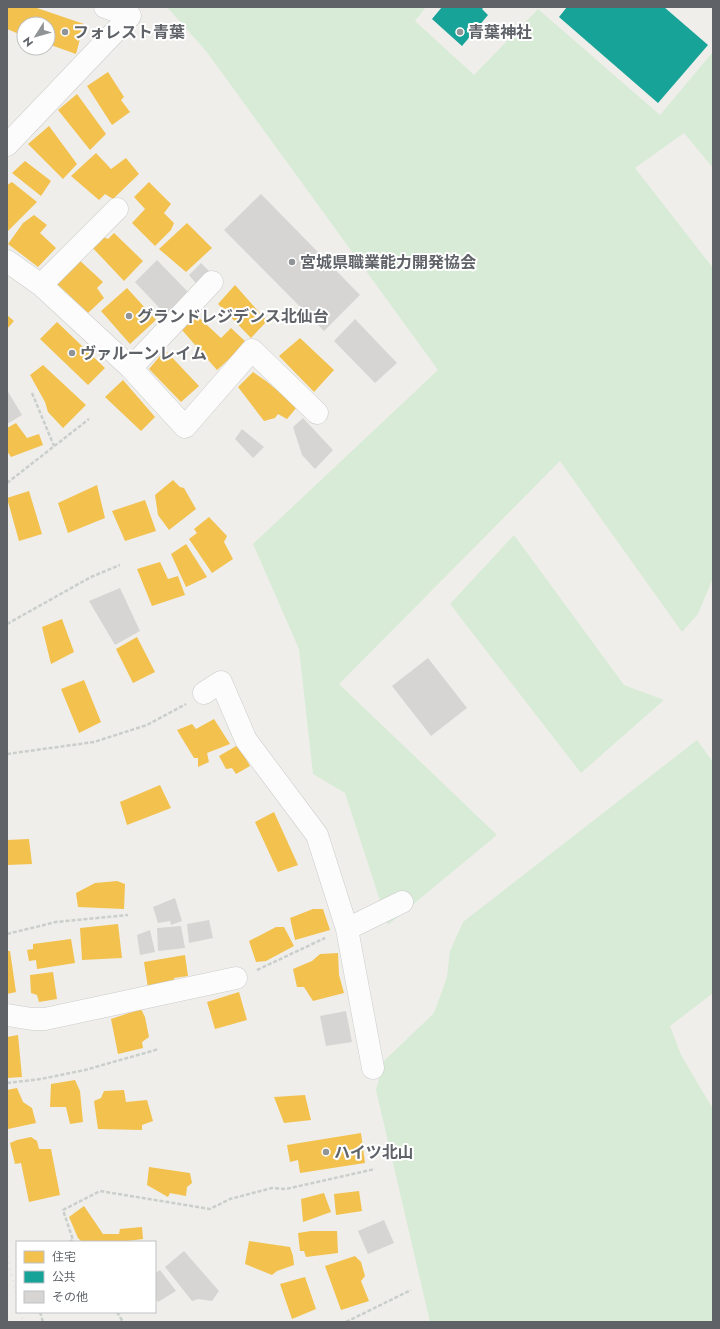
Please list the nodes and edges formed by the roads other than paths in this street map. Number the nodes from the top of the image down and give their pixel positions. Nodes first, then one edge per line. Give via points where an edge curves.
1 (105, 7) edge
2 (7, 145) edge
3 (117, 209) dead end
4 (7, 260) edge
5 (212, 282) dead end
6 (40, 285) junction
7 (131, 368) junction
8 (317, 413) dead end
9 (215, 692) road end
10 (402, 902) dead end
11 (347, 929) junction
12 (236, 978) road end
13 (7, 1014) edge
14 (374, 1068) dead end

1 - 2 street via 130,16
3 - 6 street
4 - 6 street
5 - 7 street
6 - 7 street
7 - 8 street via 185,427 252,350
9 - 11 street via 246,740 318,835
10 - 11 street
11 - 14 street
12 - 13 street via 45,1019

